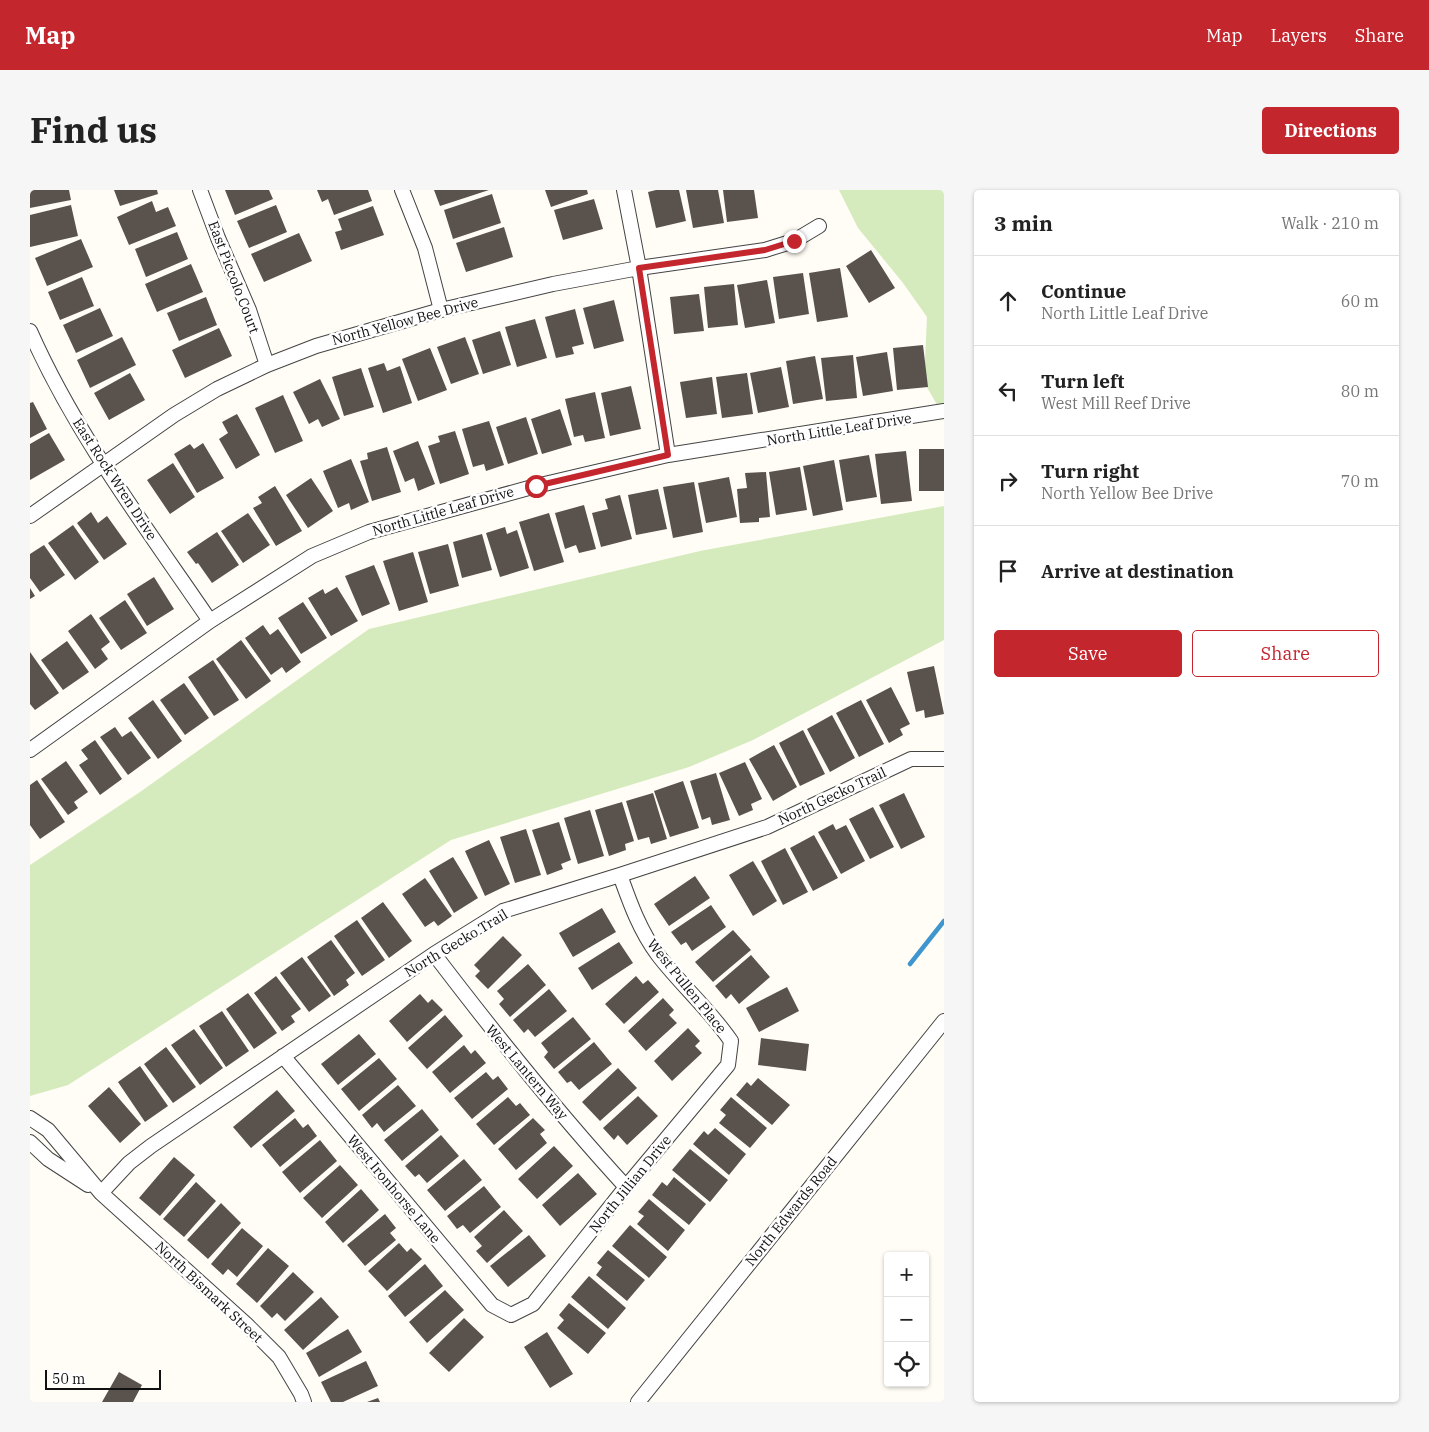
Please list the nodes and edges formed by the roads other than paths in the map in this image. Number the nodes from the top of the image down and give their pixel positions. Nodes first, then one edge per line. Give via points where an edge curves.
1 (200, 190) edge
2 (402, 190) edge
3 (624, 190) edge
4 (819, 226) dead end
5 (639, 268) junction
6 (441, 310) junction
7 (30, 331) edge
8 (267, 365) junction
9 (944, 411) edge
10 (668, 455) junction
11 (105, 465) junction
12 (30, 516) edge
13 (210, 621) junction
14 (30, 750) edge
15 (944, 760) edge
16 (620, 875) junction
17 (434, 954) junction
18 (944, 1021) edge
19 (731, 1041) joint
20 (283, 1056) junction
21 (30, 1118) edge
22 (48, 1130) junction
23 (31, 1143) edge
24 (626, 1187) junction
25 (101, 1193) junction
26 (511, 1315) joint
27 (304, 1402) edge
28 (638, 1402) edge

1 - 8 street, East Piccolo Court via 249,310
2 - 6 street via 426,248
3 - 5 street
4 - 5 street, North Yellow Bee Drive via 794,241 765,250
5 - 6 street, North Yellow Bee Drive
5 - 10 street
6 - 8 street, North Yellow Bee Drive via 316,346
7 - 11 street, East Rock Wren Drive via 82,431
8 - 11 street, North Yellow Bee Drive via 217,389 174,415
9 - 10 street, North Little Leaf Drive
10 - 13 street, North Little Leaf Drive via 536,486 369,532 312,556
11 - 12 street, North Yellow Bee Drive
11 - 13 street, East Rock Wren Drive
13 - 14 street, North Little Leaf Drive
15 - 16 street, North Gecko Trail via 912,759 767,827
16 - 17 street, North Gecko Trail via 502,911
16 - 19 street, West Pullen Place via 636,919 658,955 717,1020
17 - 20 street, North Gecko Trail
17 - 24 street, West Lantern Way via 495,1034
18 - 28 street, North Edwards Road
19 - 24 street, North Jillian Drive via 728,1065
20 - 25 street, North Gecko Trail via 151,1146 129,1163
20 - 26 street, West Ironhorse Lane via 492,1305
21 - 22 street
22 - 23 street
22 - 25 street
23 - 25 street via 48,1159
24 - 26 street, North Jillian Drive via 533,1304
25 - 27 street, North Bismark Street via 279,1357

